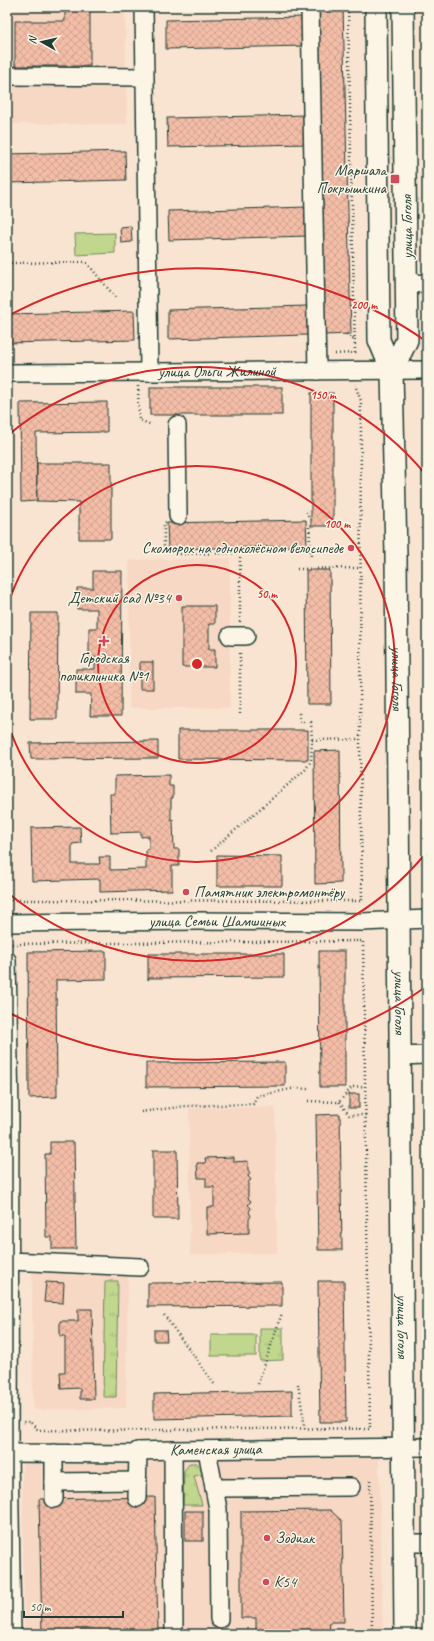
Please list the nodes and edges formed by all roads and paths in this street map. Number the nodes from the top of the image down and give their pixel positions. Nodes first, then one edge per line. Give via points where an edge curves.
1 (144, 7) edge
2 (310, 7) edge
3 (348, 7) edge
4 (376, 7) edge
5 (403, 7) edge
6 (7, 76) edge
7 (144, 77) junction
8 (345, 95) dead end
9 (350, 95) junction
10 (7, 263) edge
11 (417, 284) edge
12 (116, 298) dead end
13 (346, 334) dead end
14 (355, 340) junction
15 (317, 363) junction
16 (427, 370) edge
17 (392, 371) junction
18 (149, 372) junction
19 (7, 373) edge
20 (348, 384) dead end
21 (177, 424) dead end
22 (307, 512) dead end
23 (172, 518) joint
24 (309, 519) dead end
25 (309, 526) dead end
26 (240, 553) dead end
27 (310, 557) dead end
28 (361, 568) junction
29 (297, 569) dead end
30 (299, 713) dead end
31 (360, 739) junction
32 (312, 740) junction
33 (210, 851) dead end
34 (7, 900) edge
35 (427, 919) edge
36 (399, 921) junction
37 (7, 923) edge
38 (7, 944) edge
39 (7, 960) edge
40 (427, 1055) edge
41 (400, 1056) junction
42 (365, 1086) junction
43 (308, 1089) dead end
44 (308, 1101) dead end
45 (339, 1102) junction
46 (141, 1112) dead end
47 (366, 1115) junction
48 (10, 1261) junction
49 (140, 1267) dead end
50 (8, 1289) edge
51 (282, 1313) dead end
52 (164, 1315) dead end
53 (258, 1384) dead end
54 (298, 1384) dead end
55 (215, 1385) dead end
56 (9, 1423) junction
57 (305, 1428) junction
58 (427, 1446) edge
59 (403, 1447) junction
60 (173, 1450) junction
61 (207, 1450) junction
62 (138, 1451) junction
63 (8, 1453) edge
64 (54, 1453) junction
65 (370, 1480) dead end
66 (351, 1487) dead end
67 (214, 1488) junction
68 (404, 1543) junction
69 (427, 1543) edge
70 (219, 1619) dead end
71 (12, 1634) edge
72 (174, 1634) edge
73 (372, 1634) edge
74 (405, 1634) edge

1 - 7 street
2 - 15 street
3 - 9 path
4 - 17 main road, улица Гоголя via 379,340
5 - 11 main road, улица Гоголя
6 - 7 street
7 - 18 street via 149,224
8 - 9 path
9 - 14 path
10 - 12 path via 86,262
11 - 17 main road, улица Гоголя via 407,340
13 - 14 path
14 - 15 path via 355,353
15 - 17 street, улица Ольги Жилиной
15 - 18 street, улица Ольги Жилиной
16 - 17 street, улица Ольги Жилиной
17 - 36 main road, улица Гоголя
18 - 19 street, улица Ольги Жилиной
20 - 28 path via 355,384 361,400
21 - 23 street
22 - 24 path
23 - 26 path via 164,524 164,548 178,554
25 - 27 path
28 - 29 path
28 - 31 path
30 - 32 path via 300,722 311,722
31 - 32 path
31 - 34 path via 362,901
32 - 33 path via 312,761 305,770
35 - 36 street, улица Семьи Шамшиных
36 - 37 street, улица Семьи Шамшиных
36 - 41 main road, улица Гоголя
38 - 42 path via 363,941
39 - 48 street
40 - 41 street
41 - 59 main road, улица Гоголя
42 - 45 path via 352,1087
42 - 47 path
43 - 46 path via 296,1088 257,1096 253,1104 186,1106
44 - 45 path
45 - 47 path via 349,1115
47 - 57 path via 370,1429
48 - 49 street
48 - 50 street
50 - 56 street
51 - 53 path
52 - 55 path
54 - 57 path
56 - 57 path via 30,1422 38,1430 137,1432
56 - 63 street
58 - 59 street, Каменская улица
59 - 61 street, Каменская улица
59 - 68 main road, улица Гоголя
60 - 61 street, Каменская улица
60 - 62 street, Каменская улица
60 - 72 street
61 - 67 street
62 - 64 street, Каменская улица via 137,1454
62 - 64 street via 137,1489 54,1491
63 - 64 street, Каменская улица
63 - 71 street
65 - 73 path
66 - 67 street
67 - 70 street via 218,1509
68 - 69 street
68 - 74 main road, улица Гоголя

